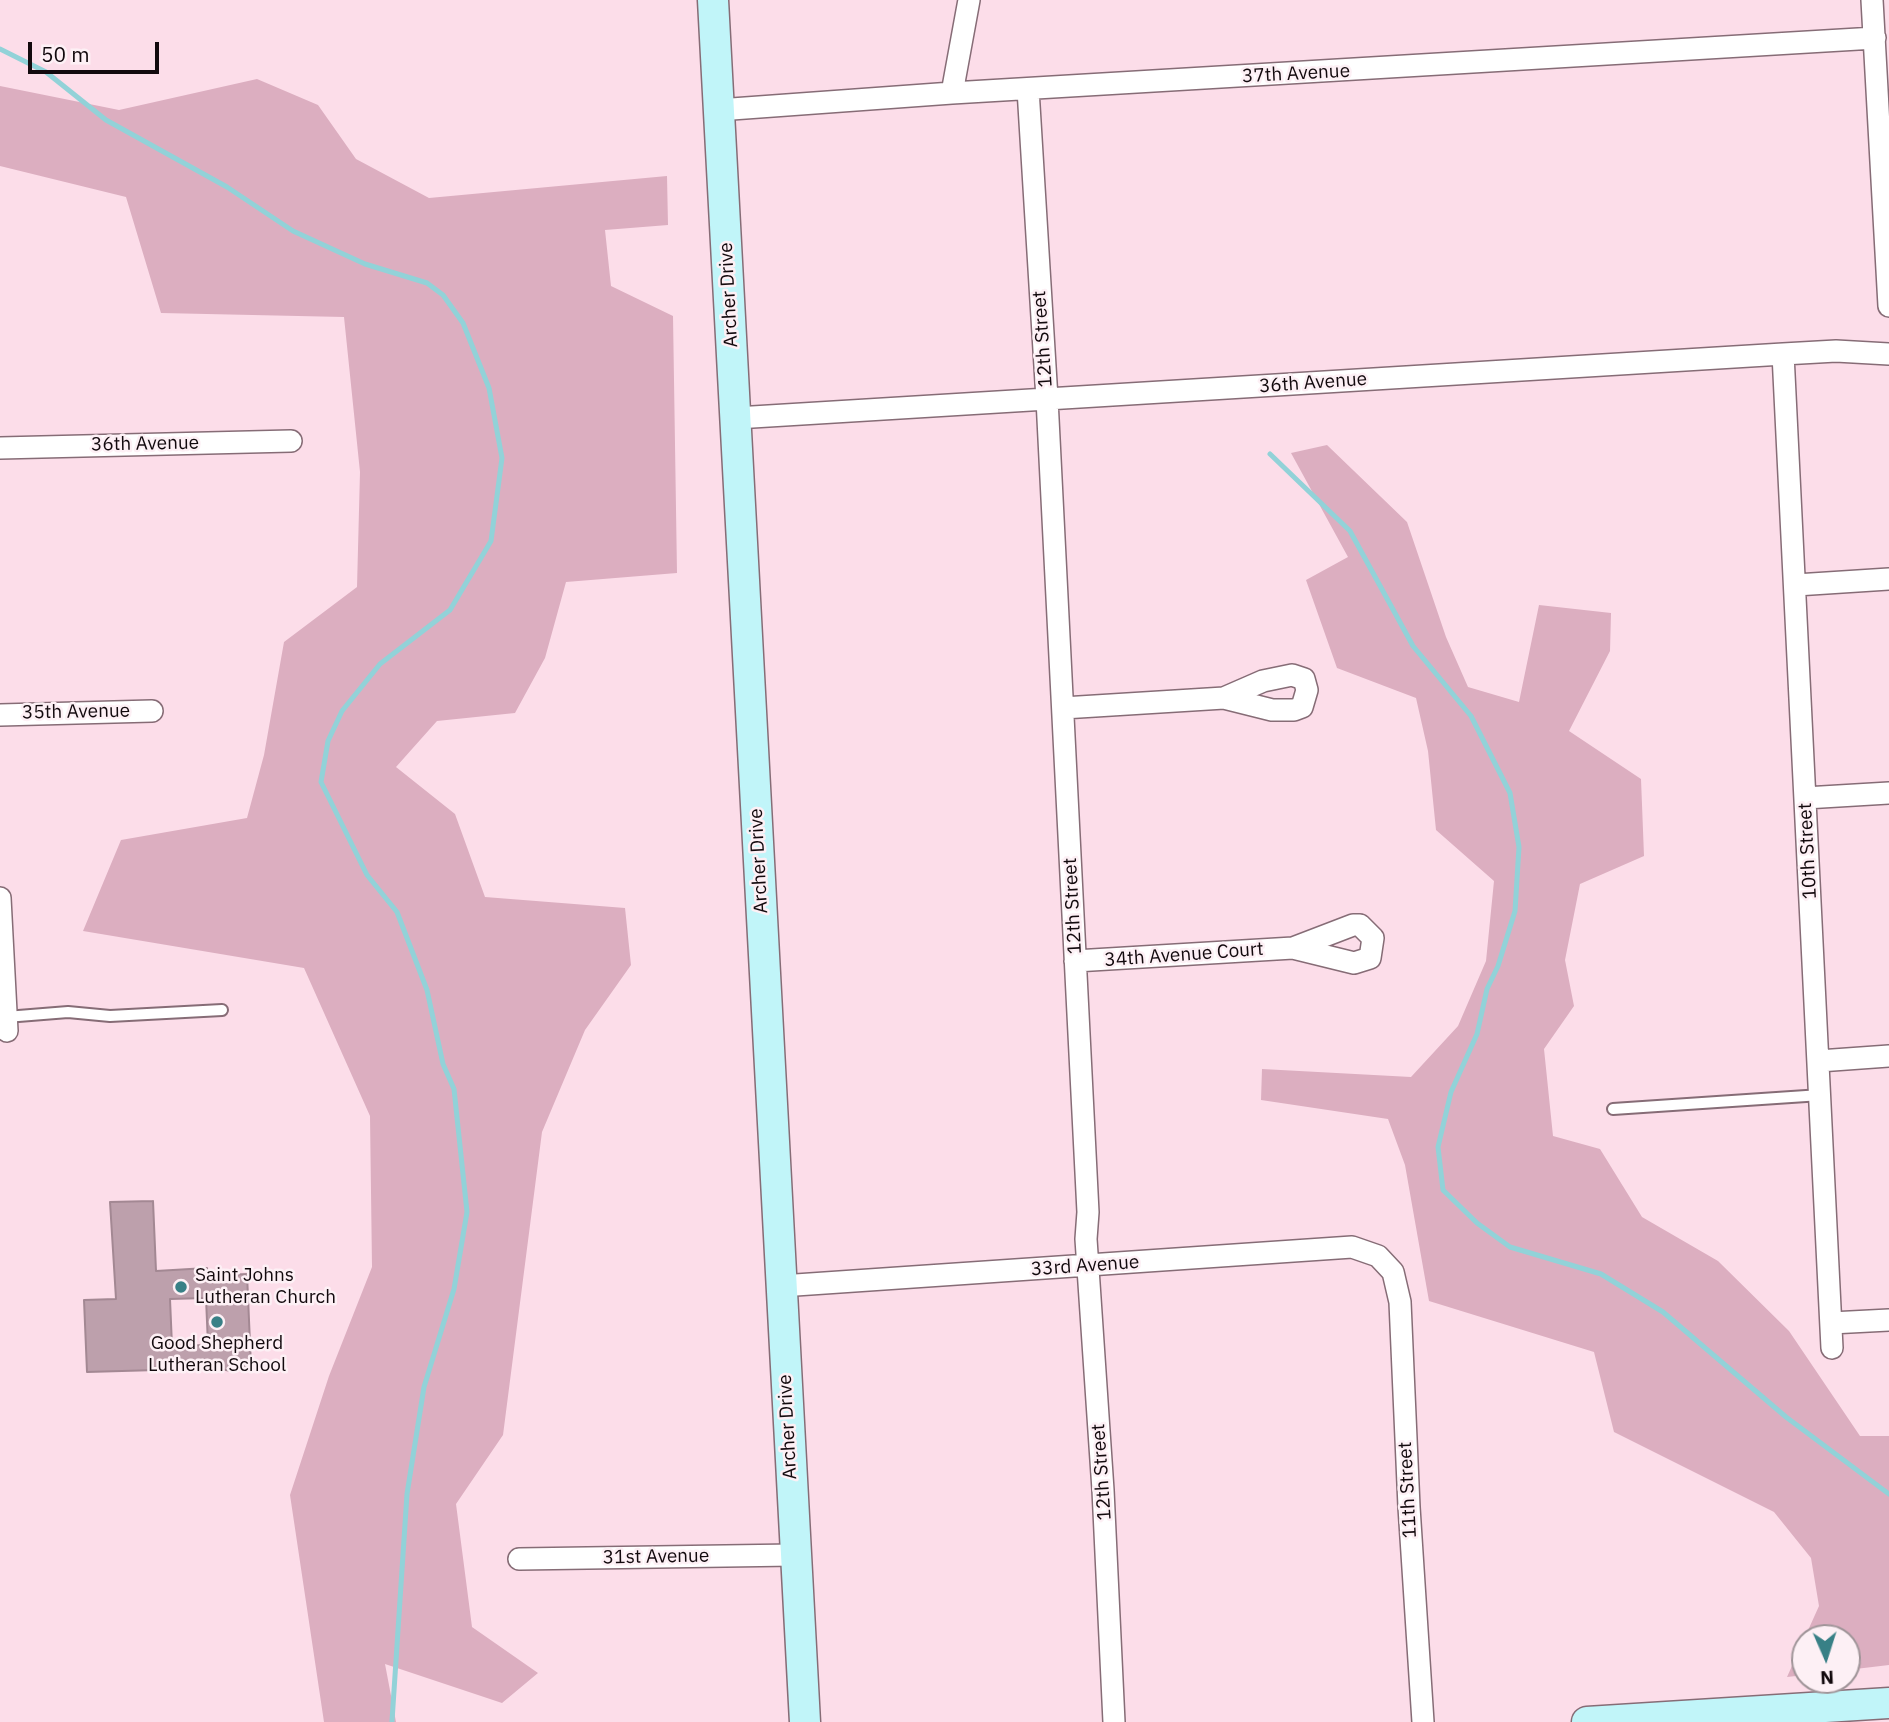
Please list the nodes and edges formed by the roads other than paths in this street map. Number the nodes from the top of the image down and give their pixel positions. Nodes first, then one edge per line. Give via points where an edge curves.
1 (713, 0) edge
2 (969, 0) edge
3 (1872, 0) edge
4 (1875, 37) junction
5 (1028, 89) junction
6 (952, 93) junction
7 (718, 110) junction
8 (1885, 151) edge
9 (1889, 306) edge
10 (1783, 354) junction
11 (1889, 354) edge
12 (1047, 399) junction
13 (736, 418) junction
14 (291, 441) dead end
15 (0, 448) edge
16 (1889, 579) edge
17 (1796, 585) junction
18 (1224, 698) dead end
19 (1063, 708) junction
20 (152, 710) dead end
21 (0, 715) edge
22 (1889, 793) edge
23 (1805, 798) junction
24 (0, 898) edge
25 (1293, 948) dead end
26 (1075, 961) junction
27 (222, 1010) dead end
28 (7, 1024) joint
29 (1889, 1056) edge
30 (1819, 1061) junction
31 (1821, 1094) junction
32 (1613, 1109) dead end
33 (1385, 1261) joint
34 (1088, 1266) junction
35 (781, 1286) junction
36 (1889, 1320) edge
37 (1831, 1323) junction
38 (1832, 1348) dead end
39 (793, 1555) junction
40 (519, 1559) dead end
41 (1889, 1703) edge
42 (805, 1722) edge
43 (1114, 1722) edge
44 (1423, 1722) edge
45 (1587, 1722) edge

1 - 7 street, Archer Drive
2 - 6 street
3 - 4 street
4 - 5 street, 37th Avenue
4 - 8 street
5 - 6 street, 37th Avenue
5 - 12 street, 12th Street
6 - 7 street, 37th Avenue
7 - 13 street, Archer Drive
8 - 9 street
10 - 11 street, 36th Avenue
10 - 12 street, 36th Avenue
10 - 17 street, 10th Street
12 - 13 street, 36th Avenue
12 - 19 street, 12th Street
13 - 35 street, Archer Drive
14 - 15 street, 36th Avenue
16 - 17 street
17 - 23 street, 10th Street
18 - 19 street
19 - 26 street, 12th Street
20 - 21 street, 35th Avenue
22 - 23 street
23 - 30 street, 10th Street
24 - 28 street
25 - 26 street, 34th Avenue Court
26 - 34 street, 12th Street
27 - 28 lane via 110,1016 68,1012
29 - 30 street
30 - 31 street, 10th Street
31 - 32 lane
31 - 37 street, 10th Street
33 - 34 street, 33rd Avenue via 1352,1247
33 - 44 street, 11th Street via 1393,1272 1400,1302
34 - 35 street, 33rd Avenue
34 - 43 street, 12th Street
35 - 39 street, Archer Drive
36 - 37 street
37 - 38 street, 10th Street
39 - 40 street, 31st Avenue
39 - 42 street, Archer Drive
41 - 45 street

